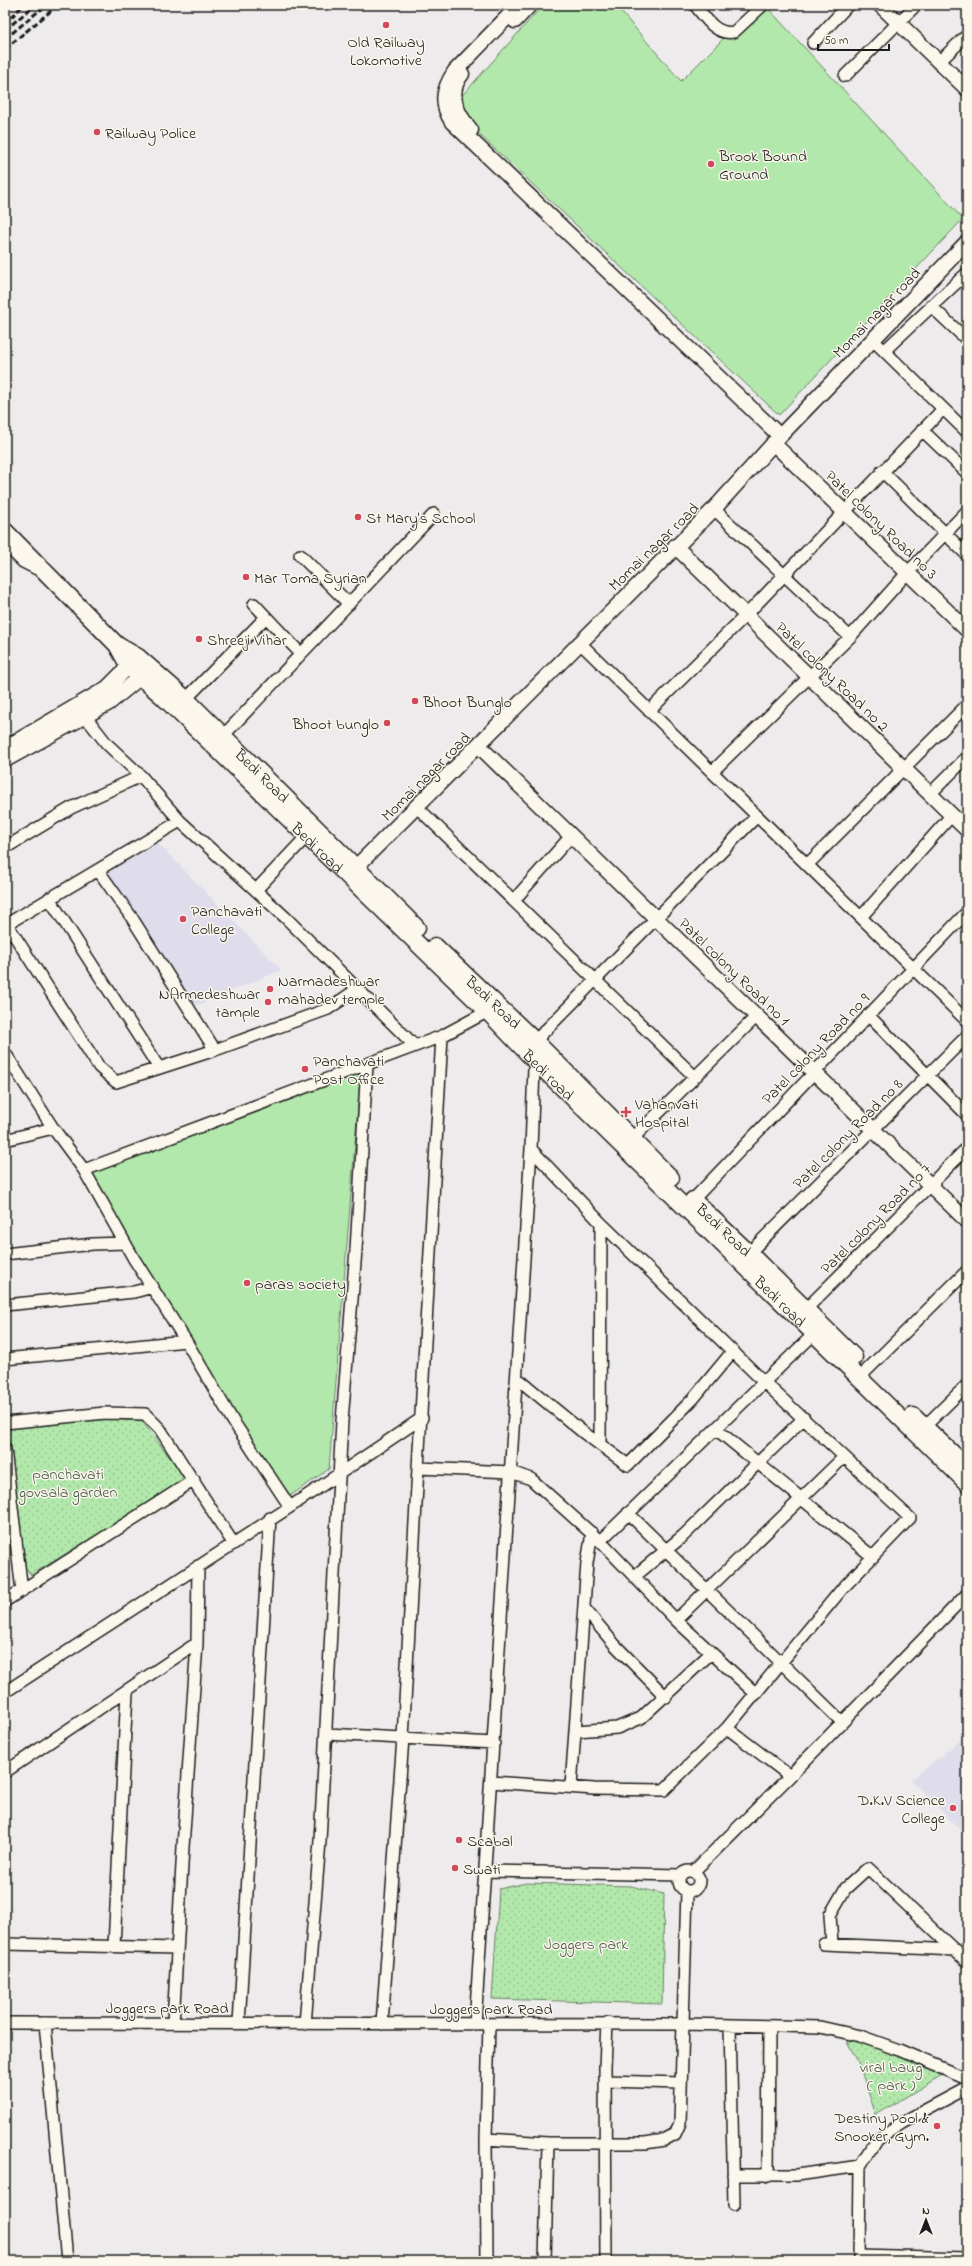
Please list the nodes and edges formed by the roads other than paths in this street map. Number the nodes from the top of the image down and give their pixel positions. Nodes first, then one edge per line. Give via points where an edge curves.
1 (519, 5) edge
2 (530, 5) edge
3 (763, 5) edge
4 (848, 5) edge
5 (880, 5) edge
6 (916, 5) edge
7 (696, 6) edge
8 (898, 23) junction
9 (967, 35) edge
10 (813, 43) dead end
11 (939, 62) junction
12 (845, 76) dead end
13 (967, 89) edge
14 (967, 242) edge
15 (967, 273) edge
16 (931, 306) junction
17 (873, 340) junction
18 (967, 340) edge
19 (884, 351) junction
20 (943, 409) junction
21 (965, 427) edge
22 (922, 430) junction
23 (779, 436) junction
24 (882, 471) junction
25 (967, 473) edge
26 (714, 510) junction
27 (843, 511) junction
28 (967, 511) edge
29 (434, 514) dead end
30 (5, 531) edge
31 (945, 534) junction
32 (5, 544) edge
33 (675, 546) junction
34 (300, 555) dead end
35 (967, 555) edge
36 (908, 572) junction
37 (784, 573) junction
38 (48, 575) junction
39 (254, 604) dead end
40 (349, 604) junction
41 (746, 615) junction
42 (266, 617) junction
43 (967, 630) edge
44 (850, 637) junction
45 (579, 642) junction
46 (301, 654) junction
47 (140, 667) junction
48 (809, 677) junction
49 (186, 699) junction
50 (967, 705) edge
51 (649, 711) junction
52 (85, 716) junction
53 (223, 736) junction
54 (479, 746) junction
55 (5, 748) edge
56 (967, 757) edge
57 (5, 760) edge
58 (903, 767) junction
59 (712, 772) junction
60 (141, 776) junction
61 (930, 794) junction
62 (417, 807) junction
63 (952, 815) junction
64 (757, 816) junction
65 (180, 821) junction
66 (967, 830) edge
67 (572, 836) junction
68 (306, 837) junction
69 (5, 848) edge
70 (807, 865) junction
71 (356, 867) junction
72 (98, 870) junction
73 (256, 890) junction
74 (49, 898) junction
75 (514, 900) junction
76 (861, 917) junction
77 (965, 918) edge
78 (657, 919) junction
79 (6, 922) edge
80 (913, 968) junction
81 (596, 980) junction
82 (356, 990) junction
83 (493, 1009) junction
84 (757, 1016) junction
85 (868, 1016) junction
86 (967, 1021) edge
87 (442, 1036) junction
88 (967, 1036) edge
89 (535, 1041) junction
90 (415, 1046) junction
91 (215, 1050) junction
92 (5, 1053) edge
93 (535, 1061) junction
94 (367, 1065) junction
95 (159, 1068) junction
96 (814, 1072) junction
97 (928, 1076) junction
98 (695, 1077) junction
99 (967, 1114) edge
100 (53, 1128) junction
101 (874, 1130) junction
102 (632, 1139) junction
103 (5, 1140) edge
104 (967, 1148) edge
105 (532, 1149) junction
106 (84, 1170) junction
107 (931, 1185) junction
108 (689, 1204) junction
109 (967, 1221) edge
110 (601, 1222) junction
111 (125, 1243) junction
112 (749, 1253) junction
113 (5, 1254) edge
114 (967, 1271) edge
115 (153, 1287) junction
116 (5, 1305) edge
117 (806, 1309) junction
118 (814, 1334) junction
119 (186, 1340) junction
120 (732, 1352) junction
121 (5, 1359) edge
122 (867, 1370) junction
123 (516, 1378) junction
124 (764, 1382) junction
125 (967, 1385) edge
126 (422, 1418) junction
127 (804, 1418) junction
128 (5, 1423) edge
129 (924, 1427) junction
130 (716, 1429) junction
131 (600, 1443) junction
132 (5, 1449) edge
133 (844, 1457) junction
134 (759, 1463) junction
135 (967, 1466) edge
136 (419, 1468) junction
137 (511, 1472) junction
138 (338, 1474) junction
139 (194, 1480) junction
140 (967, 1484) edge
141 (802, 1498) junction
142 (290, 1507) junction
143 (628, 1513) junction
144 (270, 1518) junction
145 (596, 1537) junction
146 (233, 1543) junction
147 (666, 1551) junction
148 (873, 1557) junction
149 (198, 1566) junction
150 (635, 1576) junction
151 (22, 1591) junction
152 (706, 1591) junction
153 (967, 1594) edge
154 (5, 1601) edge
155 (584, 1608) junction
156 (676, 1620) junction
157 (198, 1643) junction
158 (711, 1653) junction
159 (781, 1664) junction
160 (5, 1692) edge
161 (127, 1692) junction
162 (756, 1694) junction
163 (666, 1697) junction
164 (842, 1722) junction
165 (727, 1728) junction
166 (576, 1731) junction
167 (327, 1734) junction
168 (403, 1738) junction
169 (494, 1743) junction
170 (5, 1772) edge
171 (790, 1776) junction
172 (491, 1782) junction
173 (571, 1787) junction
174 (486, 1872) junction
175 (693, 1872) junction
176 (681, 1875) junction
177 (687, 1891) junction
178 (5, 1944) edge
179 (114, 1946) junction
180 (177, 1948) junction
181 (956, 1950) junction
182 (967, 1962) edge
183 (5, 2023) edge
184 (45, 2023) junction
185 (173, 2023) junction
186 (239, 2023) junction
187 (607, 2023) junction
188 (305, 2024) junction
189 (382, 2024) junction
190 (475, 2024) junction
191 (489, 2024) junction
192 (684, 2024) junction
193 (730, 2026) junction
194 (769, 2027) junction
195 (967, 2079) edge
196 (605, 2081) junction
197 (681, 2083) junction
198 (967, 2088) edge
199 (486, 2139) junction
200 (548, 2142) junction
201 (606, 2144) junction
202 (860, 2166) junction
203 (733, 2175) junction
204 (768, 2176) junction
205 (734, 2204) dead end
206 (859, 2258) edge
207 (967, 2258) edge
208 (67, 2261) edge
209 (487, 2261) edge
210 (545, 2261) edge
211 (606, 2261) edge

1 - 23 street via 448,81 444,92 447,113 452,122
2 - 23 street via 460,77 454,94 454,103 460,116 475,135
3 - 7 street via 734,32 727,33 717,30
4 - 10 street
5 - 8 street
6 - 8 street
8 - 11 street
8 - 12 street
9 - 11 street
11 - 13 street
14 - 17 street, Momai nagar road
15 - 16 street
16 - 18 street
16 - 19 street
17 - 19 street
17 - 23 street, Momai nagar road
19 - 20 street
20 - 21 street
20 - 22 street
22 - 24 street
22 - 25 street
23 - 26 street, Momai nagar road
23 - 27 street, Patel colony Road no 3
24 - 27 street
24 - 31 street
26 - 33 street, Momai nagar road
26 - 37 street
27 - 36 street, Patel colony Road no 3
27 - 37 street
28 - 31 street
29 - 40 street
30 - 38 main road, Bedi Road
31 - 35 street
31 - 36 street
32 - 38 street via 23,562
33 - 41 street, Patel colony Road no 2
33 - 45 street, Momai nagar road
34 - 40 street
36 - 43 street, Patel colony Road no 3
36 - 44 street
37 - 41 street
37 - 44 street
38 - 47 main road, Bedi Road
39 - 42 street
40 - 46 street
41 - 48 street, Patel colony Road no 2
41 - 51 street
42 - 46 street
42 - 49 street
44 - 48 street
45 - 51 street
45 - 54 street, Momai nagar road
46 - 53 street
47 - 49 main road, Bedi Road
47 - 52 street via 109,703
47 - 55 street
47 - 68 main road, Bedi road via 161,695
48 - 58 street, Patel colony Road no 2
48 - 59 street
49 - 53 main road, Bedi Road
50 - 58 street
51 - 59 street
52 - 57 street
52 - 60 street via 107,744
53 - 71 main road, Bedi Road
54 - 62 street, Momai nagar road
54 - 67 street, Patel colony Road no 1
56 - 61 street
58 - 61 street, Patel colony Road no 2
58 - 70 street
59 - 64 street
60 - 65 street
60 - 69 street via 71,808
61 - 63 street, Patel colony Road no 2
62 - 71 street, Momai nagar road
62 - 75 street
63 - 66 street, Patel colony Road no 2
63 - 76 street
64 - 70 street
64 - 78 street
65 - 72 street
65 - 73 street
67 - 75 street
67 - 78 street, Patel colony Road no 1
68 - 73 street
68 - 83 main road, Bedi road
70 - 76 street
71 - 83 main road, Bedi Road
72 - 74 street
72 - 91 street via 132,918
73 - 82 street
74 - 79 street
74 - 95 street
75 - 81 street
76 - 80 street
77 - 80 street, Patel colony Road no 9
78 - 81 street
78 - 84 street, Patel colony Road no 1
79 - 95 street via 99,1067 116,1082
80 - 85 street, Patel colony Road no 9
80 - 86 street
81 - 89 street
81 - 98 street
82 - 90 street
82 - 91 street via 328,1009
83 - 87 street
83 - 89 main road, Bedi Road
83 - 93 main road, Bedi road
84 - 96 street, Patel colony Road no 1
84 - 98 street
85 - 96 street, Patel colony Road no 9
85 - 97 street
87 - 90 street
87 - 126 street
88 - 97 street, Patel colony Road no 8
89 - 93 street
89 - 102 main road, Bedi Road
90 - 94 street
91 - 95 street
92 - 100 street
93 - 105 street
93 - 108 main road, Bedi road
94 - 106 street
94 - 138 street
96 - 101 street, Patel colony Road no 1
96 - 108 street, Patel colony Road no 9
97 - 99 street
97 - 101 street, Patel colony Road no 8
98 - 102 street
100 - 103 street
100 - 106 street
101 - 107 street, Patel colony Road no 1
101 - 112 street, Patel colony Road no 8
102 - 108 main road, Bedi Road
104 - 107 street, Patel colony Road no 7
105 - 110 street
105 - 123 street
106 - 111 street
107 - 109 street, Patel colony Road no 1
107 - 117 street, Patel colony Road no 7
108 - 112 main road, Bedi Road
108 - 118 main road, Bedi road
110 - 120 street
110 - 131 street
111 - 113 street
111 - 115 street
112 - 117 main road, Bedi Road
114 - 122 street
115 - 116 street via 134,1292
115 - 119 street
117 - 122 main road, Bedi Road
118 - 124 street
118 - 140 main road, Bedi road
119 - 121 street
119 - 142 street via 233,1421
120 - 124 street
120 - 131 street via 693,1399 628,1464
122 - 129 main road, Bedi Road
123 - 131 street
123 - 137 street
124 - 127 street
124 - 130 street
125 - 129 street
126 - 136 street
126 - 138 street
127 - 133 street
127 - 134 street
128 - 139 street via 105,1413 145,1414 160,1429
129 - 135 main road, Bedi Road
130 - 134 street
130 - 143 street
132 - 151 street
133 - 141 street
133 - 148 street via 910,1518
134 - 141 street
134 - 147 street
136 - 137 street
136 - 168 street
137 - 145 street via 532,1479
137 - 169 street
138 - 142 street
138 - 167 street
139 - 146 street
139 - 151 street
141 - 148 street
141 - 152 street
142 - 144 street
143 - 145 street
143 - 147 street
144 - 146 street
144 - 186 street
145 - 150 street
145 - 155 street via 587,1563
146 - 149 street
147 - 150 street
147 - 152 street
148 - 159 street via 842,1589
149 - 157 street
149 - 160 street
150 - 156 street
151 - 154 street
152 - 156 street
152 - 159 street
153 - 164 street
155 - 163 street via 615,1645
155 - 166 street
156 - 158 street
157 - 161 street
157 - 180 street
158 - 162 street
158 - 163 street
159 - 162 street
159 - 164 street
161 - 170 street
161 - 179 street
162 - 165 street
163 - 166 street via 641,1718 626,1726
164 - 171 street
165 - 171 street
165 - 173 street via 664,1790
166 - 173 street
167 - 168 street
167 - 188 street
168 - 169 street
168 - 189 street
169 - 172 street
171 - 175 street
172 - 173 street
172 - 174 street
174 - 176 street
174 - 190 street
175 - 176 street via 686,1871
175 - 177 street via 698,1876 699,1883 694,1890
176 - 177 street via 680,1886
177 - 192 street
178 - 179 street
179 - 180 street
180 - 185 street
181 - 181 street via 868,1868 844,1889 830,1914 828,1944
181 - 182 street
183 - 184 street, Joggers park Road
184 - 185 street, Joggers park Road
184 - 208 street
185 - 186 street, Joggers park Road
186 - 188 street, Joggers park Road
187 - 191 street, Joggers park Road
187 - 192 street, Joggers park Road
187 - 196 street
188 - 189 street, Joggers park Road
189 - 190 street, Joggers park Road
190 - 191 street, Joggers park Road
191 - 199 street
192 - 193 street, Joggers park Road
192 - 197 street
193 - 194 street, Joggers park Road
193 - 203 street
194 - 195 street, Joggers park Road via 820,2027 841,2030 899,2050
194 - 204 street
196 - 197 street
196 - 201 street
197 - 201 street via 680,2123 675,2134 664,2140 645,2143
198 - 202 street via 876,2140
199 - 200 street
199 - 209 street
200 - 201 street
200 - 210 street
201 - 211 street
202 - 204 street via 824,2172
202 - 206 street
203 - 204 street
203 - 205 street
206 - 207 street

